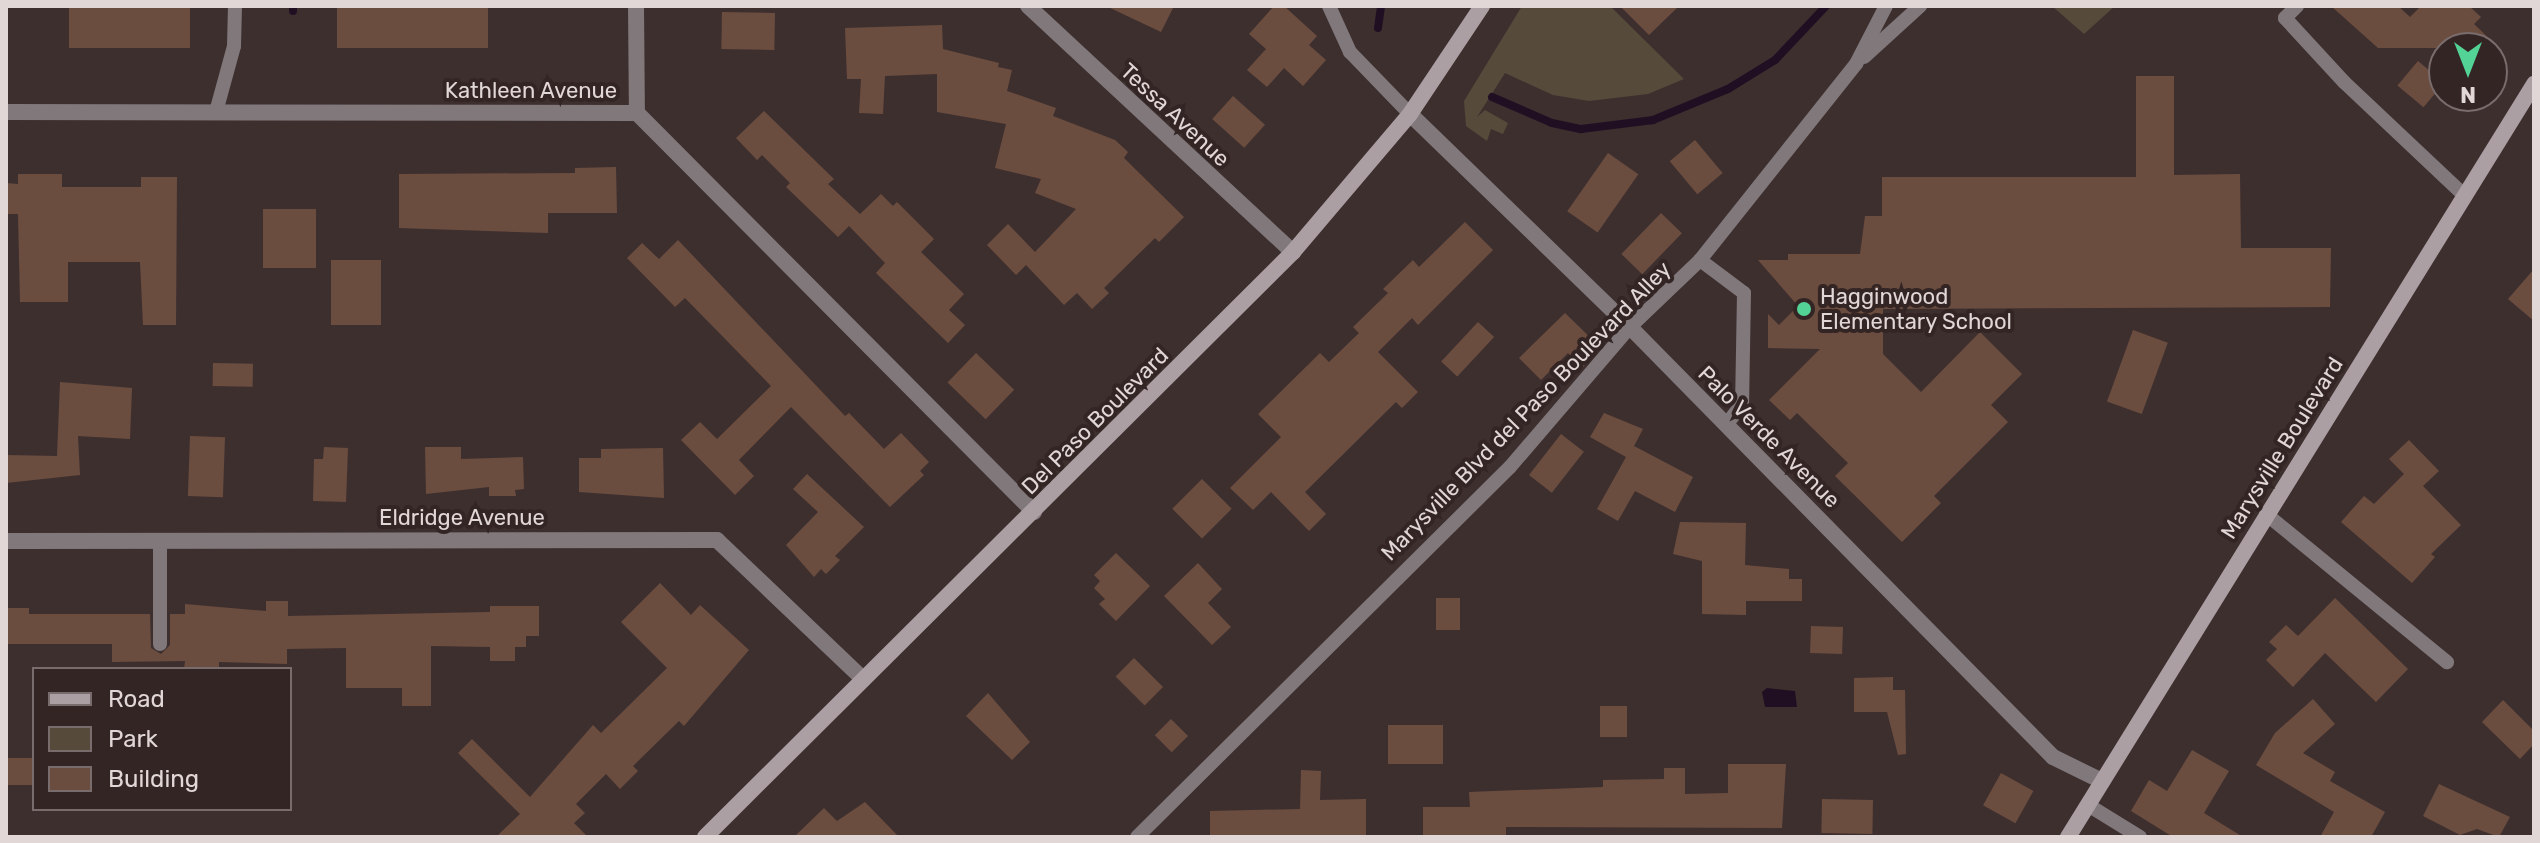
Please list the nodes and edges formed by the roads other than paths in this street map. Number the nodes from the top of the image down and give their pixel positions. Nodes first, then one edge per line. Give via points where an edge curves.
1 (235, 6) edge
2 (636, 6) edge
3 (1028, 6) edge
4 (1329, 6) edge
5 (1482, 6) edge
6 (1886, 6) edge
7 (1920, 6) edge
8 (2297, 6) edge
9 (1856, 64) junction
10 (2534, 84) edge
11 (6, 112) edge
12 (216, 112) junction
13 (637, 113) junction
14 (1410, 114) junction
15 (2465, 196) junction
16 (1293, 252) junction
17 (1700, 260) junction
18 (1630, 327) junction
19 (1726, 425) junction
20 (1034, 512) junction
21 (2266, 514) junction
22 (6, 541) edge
23 (160, 541) junction
24 (160, 644) dead end
25 (2447, 662) dead end
26 (863, 679) junction
27 (2102, 781) junction
28 (2088, 805) junction
29 (705, 837) edge
30 (1137, 837) edge
31 (2068, 837) edge
32 (2140, 837) edge

1 - 12 lane via 234,46
2 - 13 street
3 - 16 street, Tessa Avenue
4 - 14 lane via 1350,52
5 - 14 main road, Del Paso Boulevard
6 - 9 lane, Marysville Blvd del Paso Boulevard Alley
7 - 9 lane, Marysville Blvd del Paso Boulevard Alley
8 - 15 lane via 2285,18 2355,93
9 - 17 lane, Marysville Blvd del Paso Boulevard Alley
10 - 15 main road, Marysville Boulevard
11 - 12 street, Kathleen Avenue
12 - 13 street, Kathleen Avenue
13 - 20 street, Kathleen Avenue
14 - 16 main road, Del Paso Boulevard
14 - 18 street, Palo Verde Avenue
15 - 21 main road, Marysville Boulevard
16 - 20 main road, Del Paso Boulevard
17 - 18 lane, Marysville Blvd del Paso Boulevard Alley
17 - 19 lane via 1744,293 1742,404
18 - 19 street, Palo Verde Avenue
18 - 30 lane, Marysville Blvd del Paso Boulevard Alley via 1510,467
19 - 27 street, Palo Verde Avenue via 2053,757
20 - 26 main road, Del Paso Boulevard
21 - 25 lane
21 - 27 main road, Marysville Boulevard
22 - 23 street, Eldridge Avenue
23 - 24 lane
23 - 26 street, Eldridge Avenue via 717,540
26 - 29 main road, Del Paso Boulevard
27 - 28 main road, Marysville Boulevard
28 - 31 main road, Marysville Boulevard
28 - 32 lane

